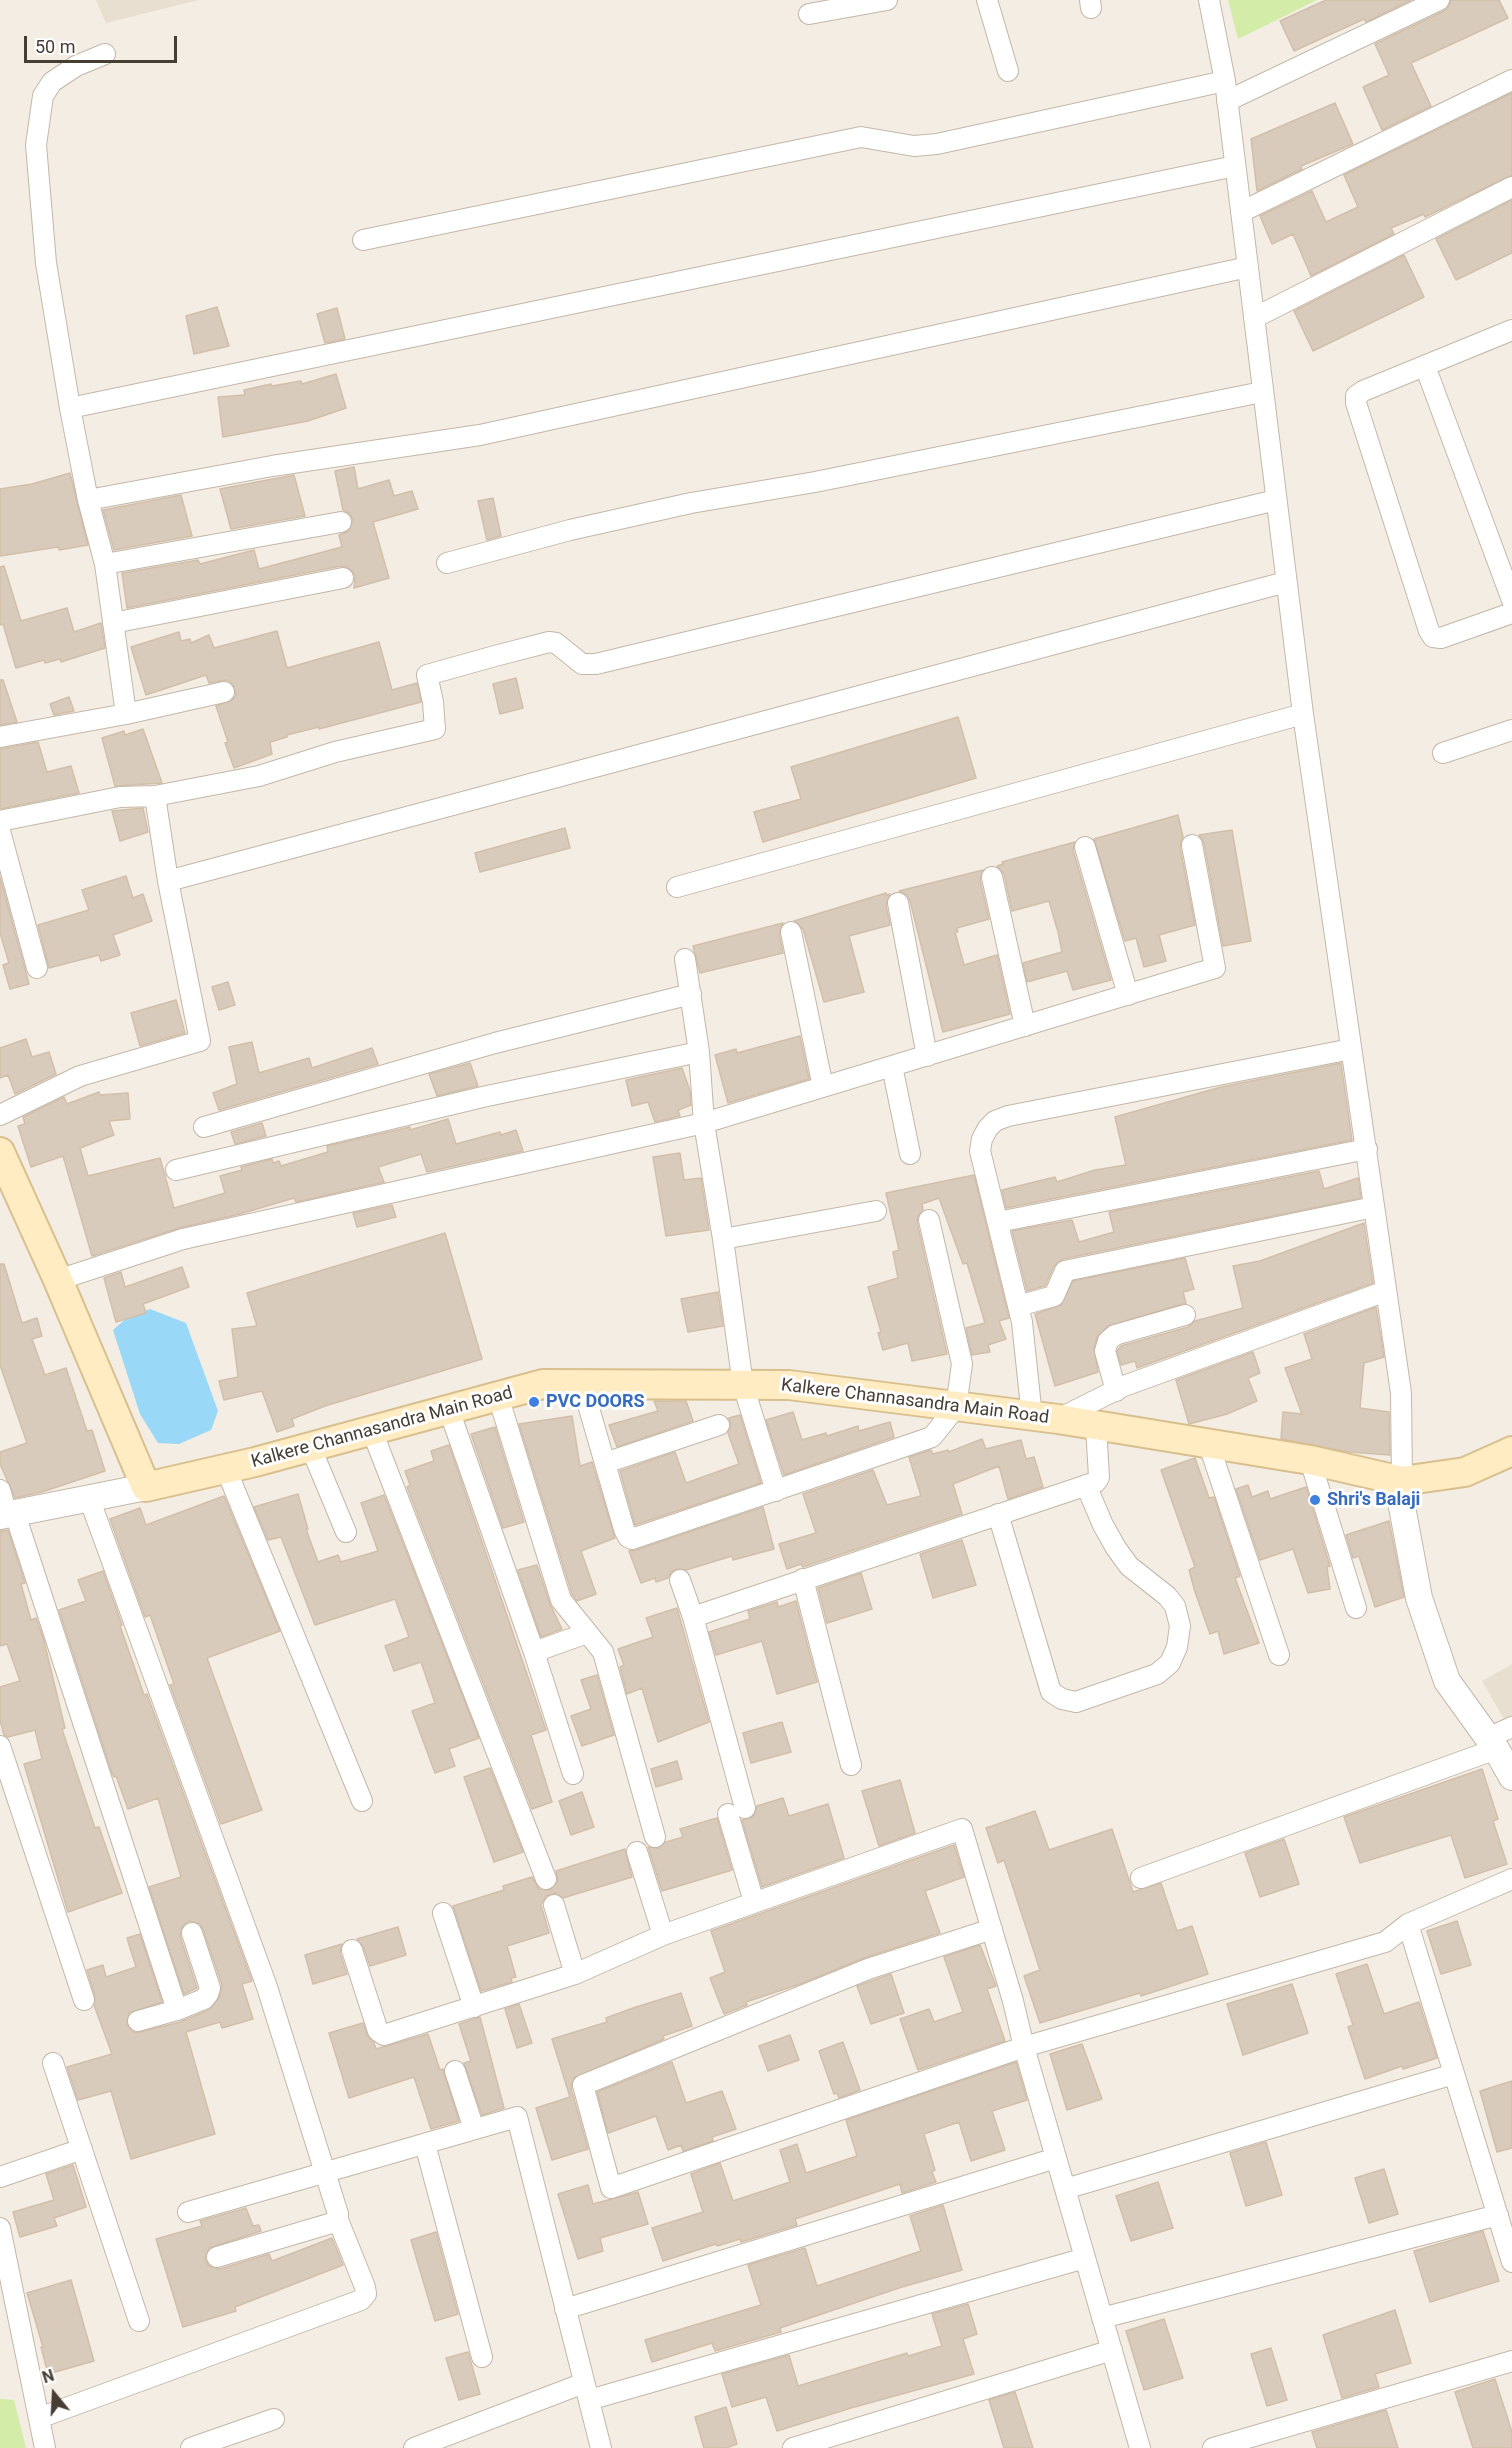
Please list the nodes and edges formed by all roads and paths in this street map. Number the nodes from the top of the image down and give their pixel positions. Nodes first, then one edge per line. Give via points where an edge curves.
1 (887, 0) edge
2 (987, 0) edge
3 (1209, 0) edge
4 (1439, 0) edge
5 (810, 14) dead end
6 (105, 54) dead end
7 (1008, 71) dead end
8 (1512, 80) edge
9 (1225, 81) junction
10 (1227, 101) junction
11 (1235, 166) junction
12 (1512, 187) edge
13 (1241, 212) junction
14 (363, 240) dead end
15 (1248, 267) junction
16 (1254, 318) junction
17 (1512, 330) edge
18 (1425, 366) junction
19 (1262, 392) junction
20 (70, 408) junction
21 (88, 500) junction
22 (1276, 500) junction
23 (341, 522) dead end
24 (447, 563) dead end
25 (105, 564) junction
26 (343, 578) dead end
27 (1286, 582) junction
28 (1512, 600) edge
29 (1512, 613) edge
30 (113, 623) junction
31 (224, 692) dead end
32 (126, 714) junction
33 (1303, 714) junction
34 (1512, 730) edge
35 (0, 737) edge
36 (1443, 753) dead end
37 (155, 796) junction
38 (0, 821) edge
39 (0, 831) edge
40 (1192, 845) dead end
41 (1085, 847) dead end
42 (992, 877) dead end
43 (168, 881) junction
44 (677, 887) dead end
45 (898, 903) dead end
46 (791, 932) dead end
47 (685, 959) dead end
48 (38, 968) dead end
49 (691, 994) junction
50 (1128, 995) junction
51 (1025, 1026) junction
52 (1352, 1049) junction
53 (699, 1052) junction
54 (927, 1056) junction
55 (892, 1066) junction
56 (823, 1087) junction
57 (0, 1115) edge
58 (704, 1123) junction
59 (204, 1127) dead end
60 (1367, 1149) junction
61 (0, 1152) edge
62 (910, 1154) dead end
63 (176, 1170) dead end
64 (1374, 1207) junction
65 (876, 1211) dead end
66 (929, 1220) dead end
67 (998, 1222) junction
68 (723, 1239) junction
69 (58, 1280) junction
70 (1386, 1291) junction
71 (1018, 1306) junction
72 (1185, 1315) dead end
73 (582, 1384) junction
74 (743, 1385) junction
75 (1116, 1390) junction
76 (498, 1396) junction
77 (956, 1407) junction
78 (449, 1410) junction
79 (1045, 1418) junction
80 (719, 1425) dead end
81 (1096, 1426) junction
82 (372, 1431) junction
83 (1209, 1445) junction
84 (311, 1448) junction
85 (1512, 1451) edge
86 (1310, 1460) junction
87 (605, 1463) junction
88 (226, 1469) junction
89 (1399, 1481) junction
90 (1086, 1485) junction
91 (146, 1487) junction
92 (0, 1490) edge
93 (776, 1491) junction
94 (89, 1498) junction
95 (998, 1514) junction
96 (7, 1515) edge
97 (346, 1532) dead end
98 (680, 1580) dead end
99 (803, 1580) junction
100 (1356, 1608) dead end
101 (693, 1617) junction
102 (587, 1633) junction
103 (534, 1652) junction
104 (1279, 1654) dead end
105 (1512, 1727) edge
106 (1492, 1744) junction
107 (0, 1746) edge
108 (851, 1765) dead end
109 (573, 1773) dead end
110 (1512, 1777) edge
111 (362, 1801) dead end
112 (655, 1837) dead end
113 (637, 1852) dead end
114 (546, 1878) dead end
115 (1141, 1878) dead end
116 (1512, 1879) edge
117 (754, 1902) junction
118 (554, 1905) dead end
119 (443, 1913) dead end
120 (1408, 1924) junction
121 (992, 1929) junction
122 (192, 1934) dead end
123 (663, 1935) junction
124 (352, 1950) dead end
125 (575, 1974) junction
126 (84, 2000) dead end
127 (474, 2007) junction
128 (177, 2010) junction
129 (138, 2021) dead end
130 (1024, 2047) junction
131 (53, 2063) dead end
132 (455, 2071) dead end
133 (1454, 2074) junction
134 (474, 2129) junction
135 (425, 2144) junction
136 (82, 2149) junction
137 (1056, 2157) junction
138 (324, 2173) junction
139 (0, 2177) edge
140 (1065, 2189) junction
141 (188, 2212) dead end
142 (1498, 2215) junction
143 (338, 2220) junction
144 (0, 2228) edge
145 (217, 2257) dead end
146 (1085, 2258) junction
147 (1512, 2262) edge
148 (565, 2309) junction
149 (1102, 2318) junction
150 (139, 2321) dead end
151 (1112, 2350) junction
152 (482, 2357) dead end
153 (1512, 2361) edge
154 (587, 2392) junction
155 (39, 2418) junction
156 (274, 2419) dead end
157 (45, 2448) edge
158 (192, 2448) edge
159 (414, 2448) edge
160 (601, 2448) edge
161 (793, 2448) edge
162 (1140, 2448) edge
163 (1213, 2448) edge

1 - 5 street
2 - 7 street
3 - 9 street
4 - 10 street
6 - 20 street via 52,82 43,96 36,145 46,263
8 - 13 street
9 - 10 street
9 - 14 street via 937,144 914,146 861,137
10 - 11 street
11 - 13 street
11 - 20 street
12 - 16 street
13 - 15 street
15 - 16 street
15 - 21 street via 480,435 272,466
16 - 19 street
17 - 18 street
18 - 28 street
18 - 29 street via 1363,391 1356,396 1356,403 1428,631 1441,638
19 - 22 street
19 - 24 street via 815,482 691,503
20 - 21 street
21 - 25 street
22 - 27 street
22 - 37 street via 596,664 582,664 556,643 549,642 495,656 427,675 435,729 335,752 260,776
23 - 25 street
25 - 30 street
26 - 30 street
27 - 33 street
27 - 43 street
30 - 32 street
31 - 32 street
32 - 35 street
33 - 44 street
33 - 52 street
34 - 36 street
37 - 38 street via 120,797
37 - 43 street
39 - 48 street
40 - 50 street via 1215,968
41 - 50 street
42 - 51 street
43 - 57 street via 200,1041 80,1076
45 - 54 street
46 - 56 street
47 - 49 street
49 - 53 street
49 - 59 street via 495,1043
50 - 51 street
51 - 54 street
52 - 60 street
52 - 67 street via 995,1121 982,1139 980,1151
53 - 58 street
53 - 63 street via 487,1096
54 - 55 street
55 - 56 street
55 - 62 street
56 - 58 street
58 - 68 street
58 - 69 street via 183,1239
60 - 64 street
60 - 67 street
61 - 69 main road
64 - 70 street
64 - 71 street via 1065,1271 1054,1296
65 - 68 street
66 - 77 street via 962,1364
67 - 71 street
68 - 74 street
69 - 91 main road
70 - 75 street
70 - 89 street via 1401,1393
71 - 79 street
72 - 75 street via 1115,1335 1108,1341 1105,1351
73 - 74 main road, Kalkere Channasandra Main Road
73 - 76 main road, Kalkere Channasandra Main Road via 543,1384
73 - 87 street
74 - 77 main road, Kalkere Channasandra Main Road via 789,1385
74 - 93 street
75 - 79 street
76 - 78 main road, Kalkere Channasandra Main Road
76 - 102 street via 561,1600
77 - 79 main road, Kalkere Channasandra Main Road
77 - 93 street via 932,1437
78 - 82 main road, Kalkere Channasandra Main Road
78 - 103 street
79 - 81 main road, Kalkere Channasandra Main Road
80 - 87 street
81 - 83 main road, Kalkere Channasandra Main Road
81 - 90 street via 1099,1477
82 - 84 main road, Kalkere Channasandra Main Road
82 - 114 street
83 - 86 main road, Kalkere Channasandra Main Road
83 - 104 street
84 - 88 main road, Kalkere Channasandra Main Road
84 - 97 street
85 - 89 main road, Kalkere Channasandra Main Road via 1466,1472
86 - 89 main road, Kalkere Channasandra Main Road
86 - 100 street
87 - 93 street via 624,1529 632,1539
88 - 91 main road, Kalkere Channasandra Main Road
88 - 111 street
89 - 106 street via 1419,1598 1447,1681
90 - 95 street
90 - 95 street via 1116,1548 1129,1566 1167,1596 1175,1606 1180,1626 1170,1663 1157,1674 1076,1702 1051,1692
91 - 94 street
92 - 96 street
94 - 96 street
94 - 138 street via 267,1987
95 - 99 street
96 - 128 street
98 - 101 street
99 - 101 street
99 - 108 street
101 - 117 street
102 - 103 street
102 - 112 street via 603,1652
103 - 109 street
105 - 106 street
106 - 110 street
106 - 115 street
107 - 126 street
113 - 123 street
116 - 120 street
117 - 121 street via 962,1829
117 - 123 street
118 - 125 street
119 - 127 street
120 - 130 street via 1385,1942
120 - 133 street
121 - 130 street
121 - 130 street via 868,1969 583,2085 610,2188
122 - 128 street via 210,1988 204,1999
123 - 125 street
124 - 127 street via 378,2031 384,2036
125 - 127 street
128 - 129 street
130 - 137 street
131 - 136 street
132 - 134 street
133 - 140 street
133 - 142 street
134 - 135 street
134 - 148 street via 517,2117
135 - 138 street
135 - 152 street
136 - 139 street
136 - 150 street
137 - 140 street
137 - 148 street
138 - 141 street
138 - 143 street
140 - 146 street
142 - 147 street
142 - 149 street
143 - 145 street
143 - 155 street via 365,2287 366,2294 361,2300
144 - 155 street
146 - 149 street
146 - 154 street
148 - 154 street
149 - 151 street
151 - 161 street
151 - 162 street
153 - 163 street
154 - 159 street
154 - 160 street
155 - 157 street
156 - 158 street

